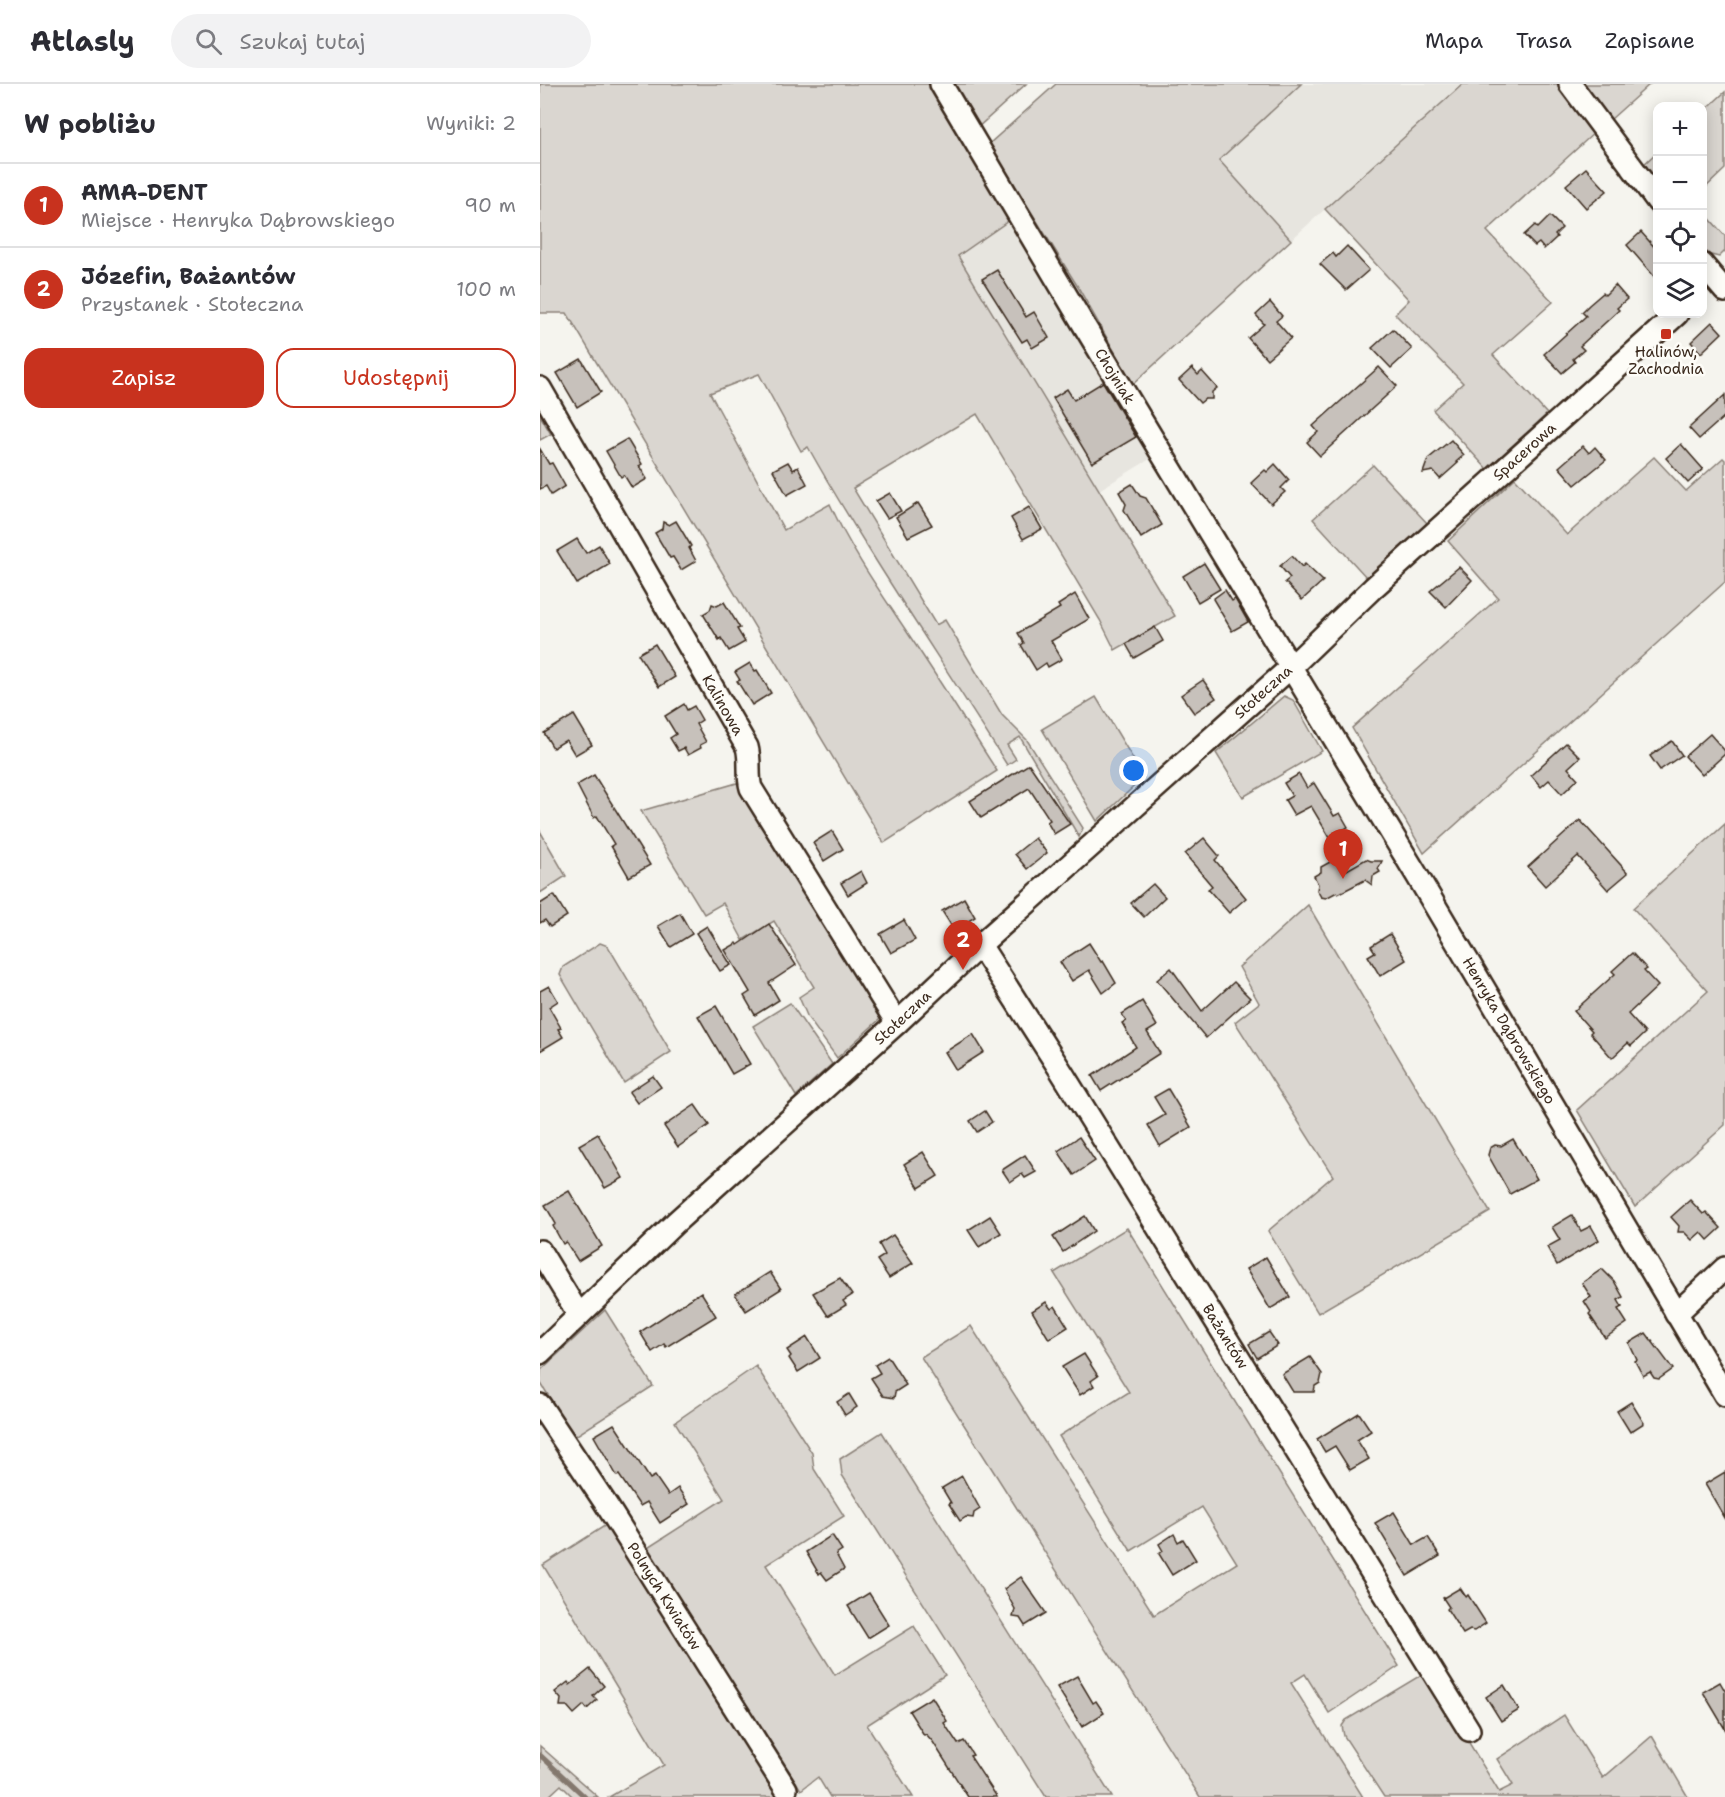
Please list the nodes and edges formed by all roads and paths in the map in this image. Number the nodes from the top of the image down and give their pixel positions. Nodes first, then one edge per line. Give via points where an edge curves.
1 (941, 84) edge
2 (1570, 84) edge
3 (1653, 195) edge
4 (1673, 318) edge
5 (540, 388) edge
6 (1373, 588) joint
7 (1291, 667) junction
8 (980, 945) junction
9 (897, 1023) junction
10 (540, 1251) edge
11 (1725, 1268) edge
12 (1676, 1314) junction
13 (579, 1315) junction
14 (540, 1353) edge
15 (1725, 1395) edge
16 (540, 1405) edge
17 (1469, 1730) dead end
18 (786, 1789) dead end

1 - 7 street, Chojniak
2 - 3 street
4 - 6 street, Spacerowa
5 - 9 street, Kalinowa via 747,747 751,788
6 - 7 street, Stołeczna
7 - 8 street, Stołeczna
7 - 12 street, Henryka Dąbrowskiego
8 - 9 street, Stołeczna
8 - 17 street, Bażantów
9 - 13 street, Stołeczna
10 - 13 street
11 - 12 street
12 - 15 street, Henryka Dąbrowskiego
13 - 14 street, Stołeczna
16 - 18 street, Polnych Kwiatów

